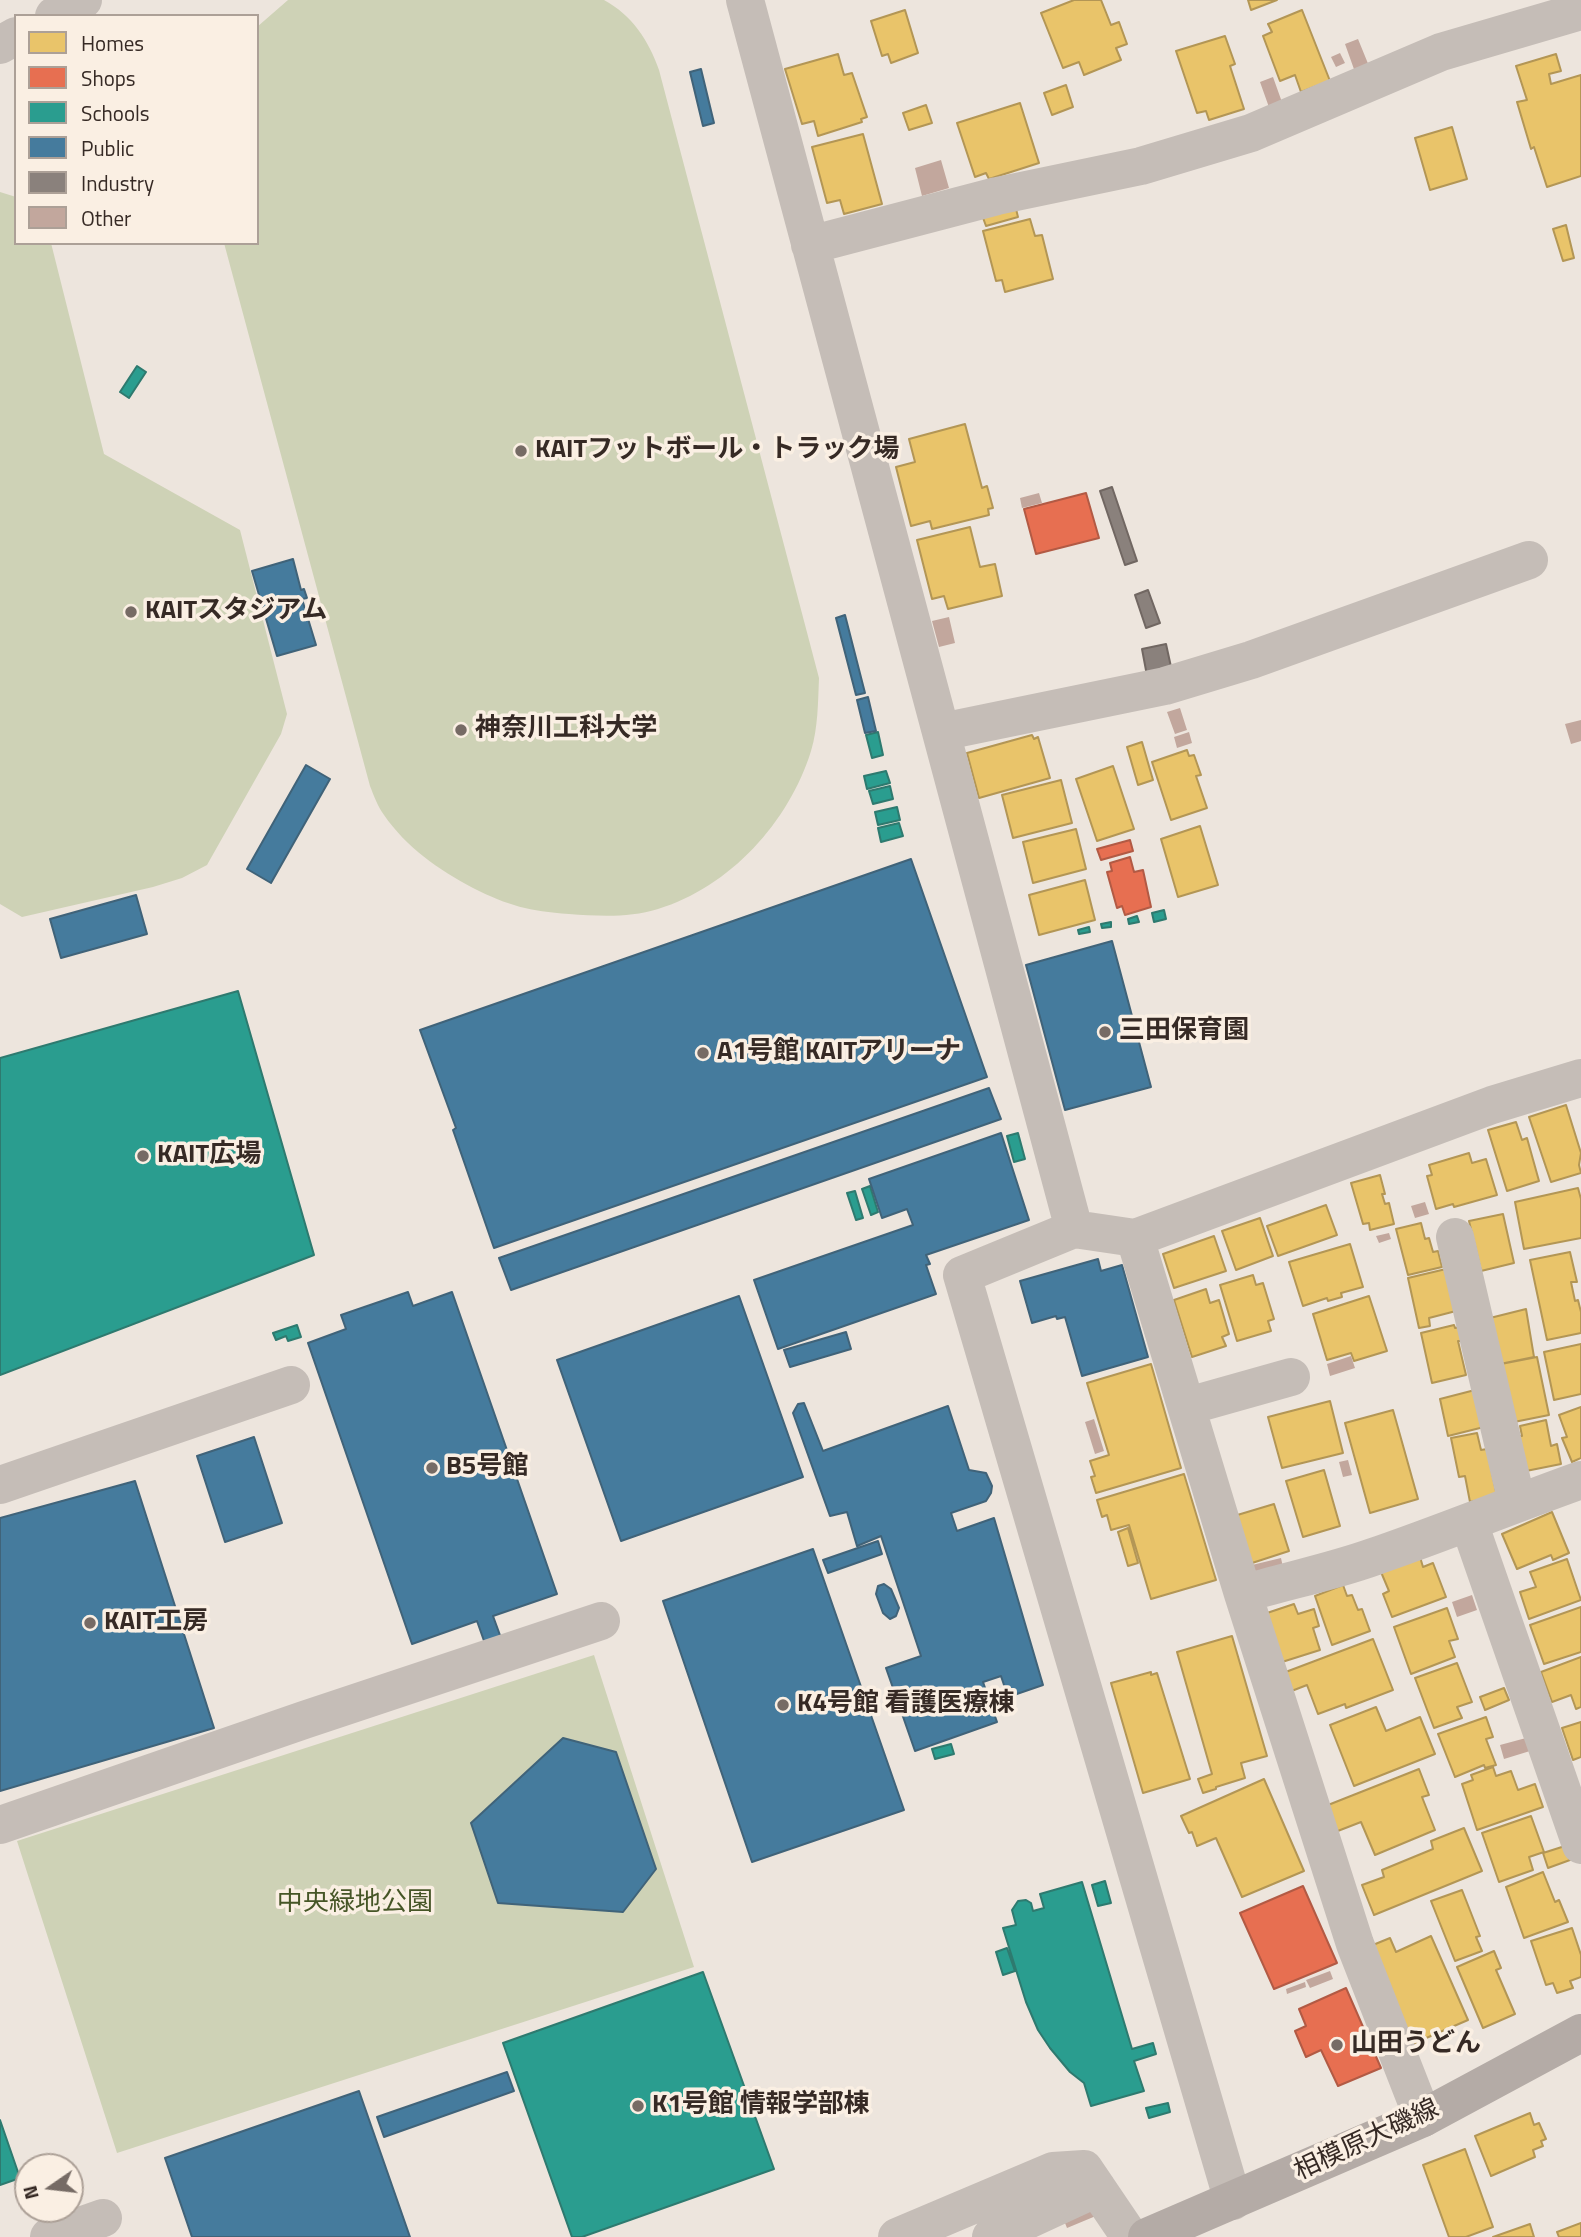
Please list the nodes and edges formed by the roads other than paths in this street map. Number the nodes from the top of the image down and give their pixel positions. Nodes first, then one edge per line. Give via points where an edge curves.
1 (83, 0) edge
2 (745, 0) edge
3 (1581, 10) edge
4 (58, 14) edge
5 (810, 245) junction
6 (1529, 560) dead end
7 (940, 732) junction
8 (1581, 1078) edge
9 (1074, 1229) junction
10 (1454, 1237) dead end
11 (1135, 1238) junction
12 (1291, 1377) dead end
13 (291, 1385) dead end
14 (1188, 1406) junction
15 (1581, 1480) edge
16 (0, 1485) edge
17 (1517, 1503) junction
18 (1469, 1524) junction
19 (1243, 1594) junction
20 (601, 1621) dead end
21 (0, 1825) edge
22 (1581, 1845) edge
23 (1581, 2033) edge
24 (1423, 2118) junction
25 (1097, 2188) junction
26 (1233, 2201) junction
27 (103, 2218) dead end
28 (1189, 2229) edge
29 (49, 2237) edge
30 (897, 2237) edge
31 (991, 2237) edge
32 (1130, 2237) edge
33 (1147, 2237) edge

1 - 4 street
2 - 5 street
3 - 5 street via 1441,52 1251,133 1141,166 997,196
5 - 7 street
6 - 7 street via 1251,660 1165,686
7 - 9 street
8 - 11 street via 1492,1105
9 - 11 street
9 - 26 street via 962,1275
10 - 17 street via 1483,1290
11 - 14 street
12 - 14 street
13 - 16 street
14 - 19 street
15 - 17 street
17 - 18 street
18 - 19 street
18 - 22 street
19 - 24 street via 1355,1944
20 - 21 street
23 - 24 main road, 相模原大磯線
24 - 26 main road, 相模原大磯線
25 - 30 street via 1084,2169 1053,2171
25 - 31 street
25 - 32 street
26 - 28 main road, 相模原大磯線
27 - 29 street
28 - 33 main road, 相模原大磯線

